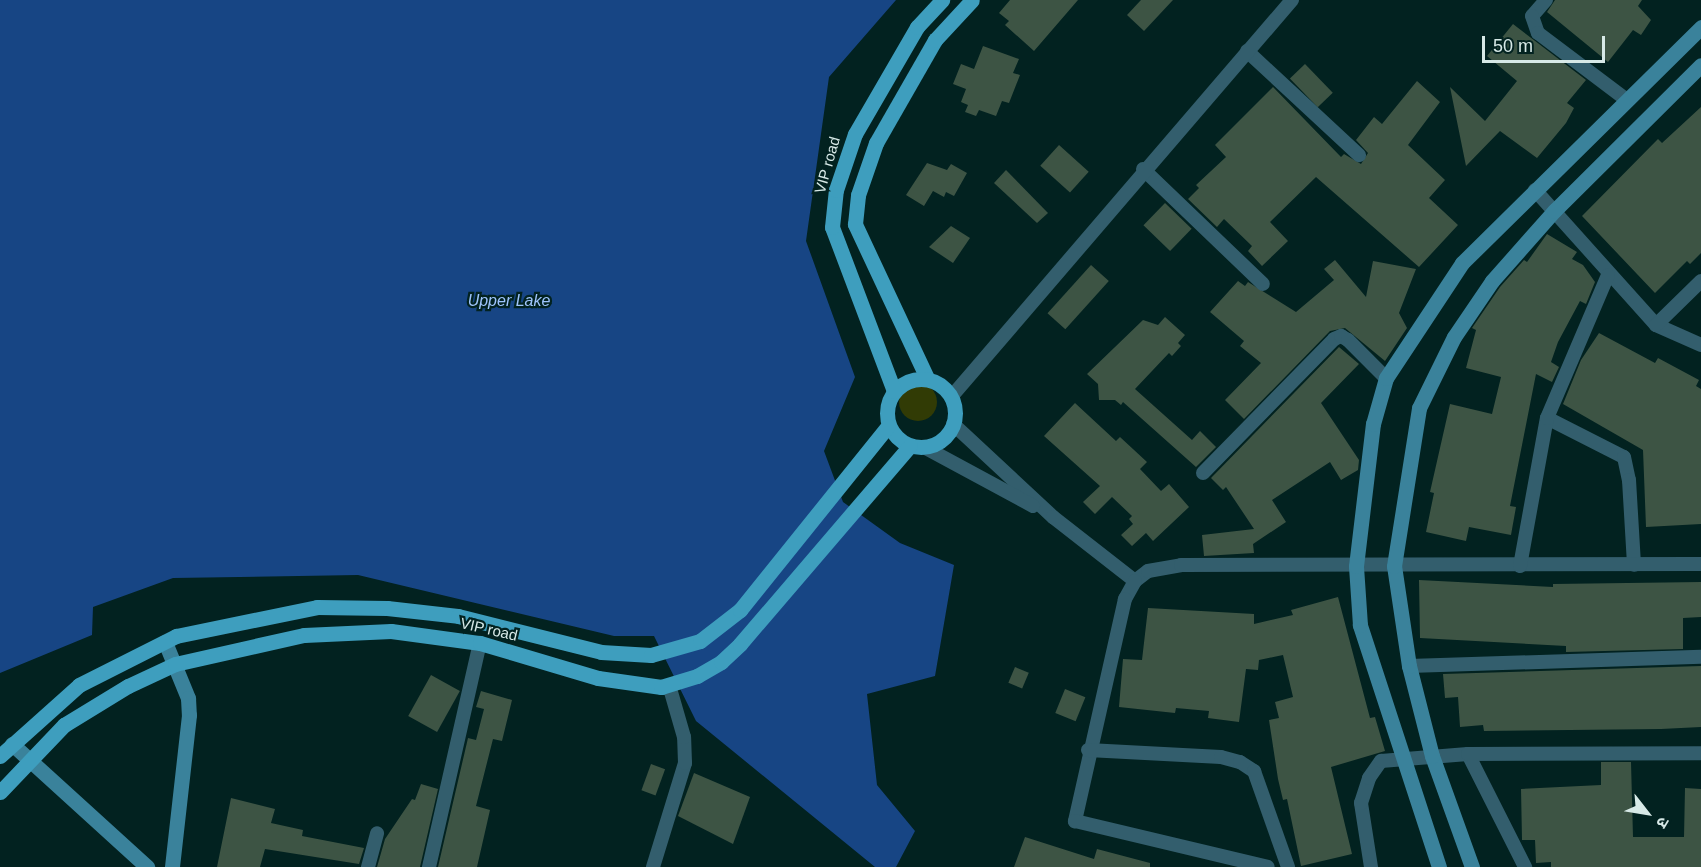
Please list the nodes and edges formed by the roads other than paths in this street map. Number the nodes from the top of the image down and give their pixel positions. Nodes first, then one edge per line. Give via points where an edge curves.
1 (942, 0) edge
2 (972, 0) edge
3 (1292, 0) edge
4 (1546, 0) edge
5 (1701, 27) edge
6 (1246, 51) junction
7 (1701, 65) edge
8 (1627, 100) junction
9 (1359, 155) dead end
10 (1143, 169) junction
11 (1535, 190) junction
12 (1554, 211) junction
13 (1608, 274) junction
14 (1701, 281) edge
15 (1263, 284) dead end
16 (1656, 325) junction
17 (1701, 345) edge
18 (927, 378) junction
19 (1386, 378) junction
20 (894, 390) junction
21 (952, 396) junction
22 (1547, 418) junction
23 (953, 424) junction
24 (888, 426) junction
25 (917, 447) junction
26 (1203, 474) dead end
27 (1053, 517) junction
28 (1701, 564) edge
29 (1634, 565) junction
30 (1356, 566) junction
31 (1394, 566) junction
32 (1520, 566) junction
33 (1135, 581) junction
34 (165, 642) junction
35 (480, 643) junction
36 (1701, 657) edge
37 (176, 664) junction
38 (1409, 666) junction
39 (672, 684) junction
40 (12, 744) junction
41 (1088, 750) junction
42 (1701, 753) edge
43 (1468, 754) junction
44 (0, 756) edge
45 (1432, 756) junction
46 (28, 759) junction
47 (1401, 759) junction
48 (0, 792) edge
49 (377, 833) dead end
50 (147, 867) edge
51 (172, 867) edge
52 (368, 867) edge
53 (429, 867) edge
54 (653, 867) edge
55 (1268, 867) edge
56 (1288, 867) edge
57 (1371, 867) edge
58 (1439, 867) edge
59 (1472, 867) edge
60 (1525, 867) edge

1 - 20 main road, VIP road via 917,27 855,134 836,190 832,227
2 - 18 main road via 935,40 876,143 858,195 855,224
3 - 6 street
4 - 8 street via 1532,16 1538,33
5 - 8 street
6 - 9 street
6 - 10 street
7 - 12 street
8 - 11 street
10 - 15 street
10 - 21 street
11 - 12 street
11 - 19 street via 1462,263
12 - 13 street
12 - 31 street via 1492,281 1454,337 1419,408
13 - 16 street
13 - 22 street
14 - 16 street
16 - 17 street
18 - 20 main road via 909,380
18 - 21 main road via 941,384
19 - 26 street via 1348,340 1341,336 1334,339
19 - 30 street via 1373,424
20 - 24 main road via 888,401
21 - 23 main road via 956,415
22 - 29 street via 1624,457
22 - 32 street
23 - 25 main road via 938,443
23 - 27 street
24 - 25 main road via 897,438
24 - 34 main road, VIP road via 741,610 700,641 651,655 601,652 499,624 387,608 317,607 176,636
25 - 27 street
25 - 39 main road via 873,489 740,644 721,662
27 - 33 street
28 - 29 street
29 - 32 street
30 - 31 street
30 - 33 street via 1181,565 1148,571
30 - 47 street via 1360,625
31 - 32 street
31 - 38 street
33 - 41 street via 1125,599
34 - 37 street
34 - 40 main road, VIP road via 79,685
35 - 37 main road, VIP road via 391,631 304,635
35 - 39 main road, VIP road via 598,678
35 - 53 street
36 - 38 street
37 - 46 main road, VIP road via 128,686 64,725
37 - 51 street via 188,698 189,715
38 - 45 street
39 - 54 street via 684,737 685,764
40 - 44 main road, VIP road
40 - 46 street
41 - 55 street via 1075,821
41 - 56 street via 1221,757 1240,762 1254,771
42 - 43 street
43 - 45 street
43 - 60 street
45 - 47 street
45 - 59 street
46 - 48 main road, VIP road
46 - 50 street
47 - 57 street via 1381,761 1369,778 1362,803
47 - 58 street
49 - 52 street

